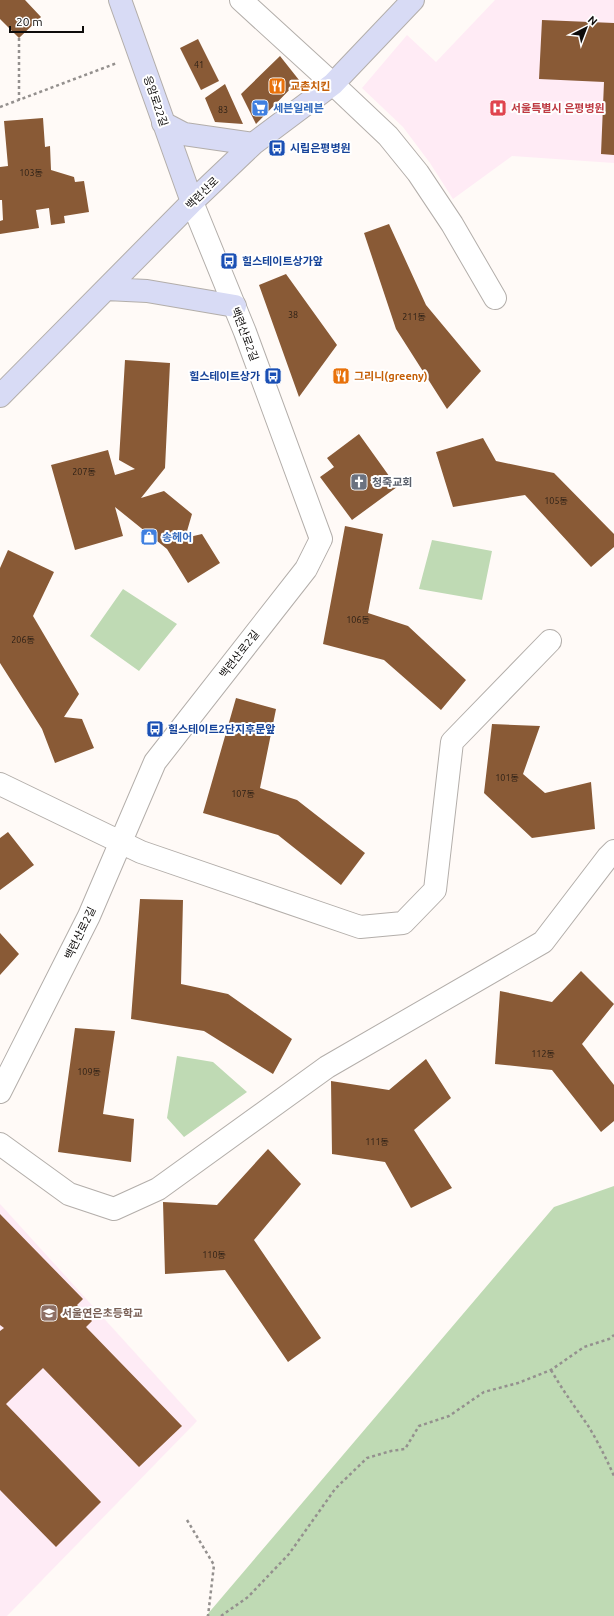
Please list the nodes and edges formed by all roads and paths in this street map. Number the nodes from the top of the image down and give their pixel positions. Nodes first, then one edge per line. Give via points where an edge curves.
1 (120, 0) edge
2 (241, 0) edge
3 (413, 0) edge
4 (19, 38) dead end
5 (117, 63) dead end
6 (333, 84) junction
7 (19, 100) junction
8 (0, 107) edge
9 (163, 123) junction
10 (253, 144) junction
11 (192, 202) junction
12 (106, 289) junction
13 (496, 298) dead end
14 (235, 306) junction
15 (0, 396) edge
16 (550, 641) dead end
17 (0, 784) edge
18 (120, 843) junction
19 (614, 851) edge
20 (0, 1092) edge
21 (0, 1144) edge
22 (614, 1335) edge
23 (551, 1370) junction
24 (614, 1476) edge
25 (187, 1520) dead end
26 (208, 1616) edge
27 (221, 1616) edge

1 - 9 main road, 응암로22길
2 - 6 street
3 - 6 main road, 백련산로
4 - 7 path
5 - 7 path
6 - 10 main road, 백련산로
6 - 13 street via 388,136 418,173
7 - 8 path
9 - 10 main road via 184,134
9 - 11 main road, 응암로22길
10 - 11 main road, 백련산로
11 - 12 main road, 백련산로
11 - 14 street, 백련산로2길
12 - 14 main road via 147,291
12 - 15 main road, 백련산로
14 - 18 street, 백련산로2길 via 321,539 306,569 155,762
16 - 18 street via 452,742 435,890 403,922 360,927
17 - 18 street
18 - 20 street, 백련산로2길 via 89,916
19 - 21 street via 543,942 327,1067 158,1189 114,1209 69,1194
22 - 23 path via 584,1347
23 - 24 path via 561,1389 587,1425
23 - 27 path via 484,1392 448,1416 419,1426 404,1449 367,1458 335,1489 289,1554 248,1597
25 - 26 path via 214,1566

